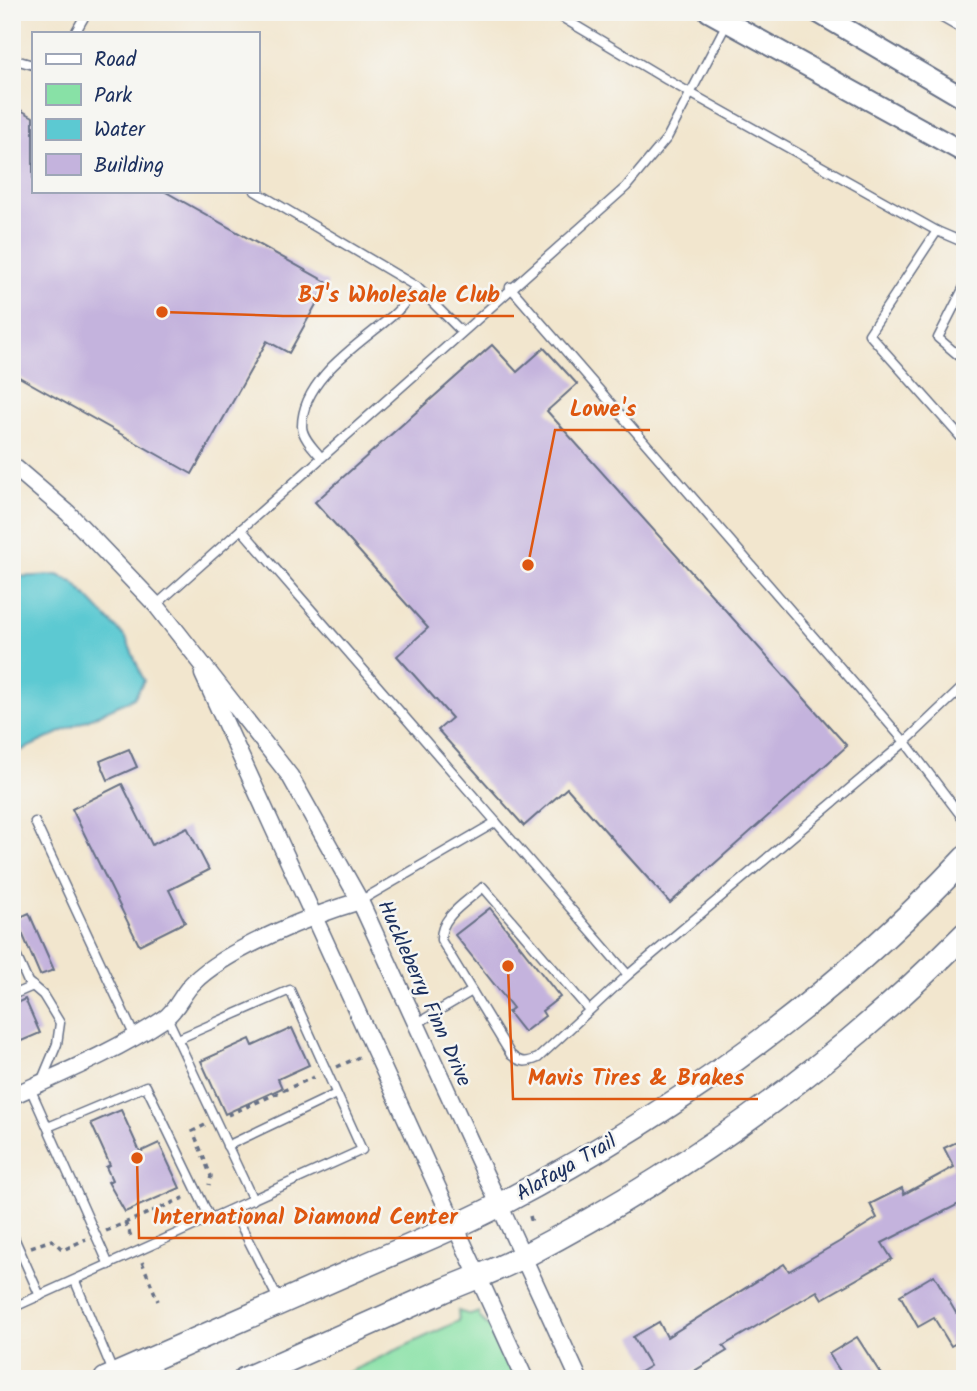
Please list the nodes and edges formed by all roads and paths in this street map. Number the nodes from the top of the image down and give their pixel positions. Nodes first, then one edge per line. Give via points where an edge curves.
1 (87, 12) edge
2 (554, 12) edge
3 (709, 12) edge
4 (817, 12) edge
5 (932, 12) edge
6 (730, 18) edge
7 (965, 31) edge
8 (76, 32) edge
9 (12, 59) edge
10 (32, 65) edge
11 (691, 94) junction
12 (965, 99) edge
13 (965, 153) edge
14 (258, 192) edge
15 (937, 231) junction
16 (965, 243) edge
17 (965, 285) edge
18 (417, 287) junction
19 (510, 288) junction
20 (461, 331) junction
21 (965, 361) edge
22 (965, 442) edge
23 (321, 457) junction
24 (12, 465) edge
25 (241, 529) junction
26 (156, 605) junction
27 (191, 649) junction
28 (965, 685) edge
29 (905, 742) junction
30 (965, 821) edge
31 (35, 822) dead end
32 (496, 822) junction
33 (965, 858) edge
34 (360, 901) junction
35 (314, 914) junction
36 (965, 934) edge
37 (12, 946) edge
38 (628, 975) junction
39 (33, 986) junction
40 (472, 991) junction
41 (12, 995) edge
42 (589, 1010) junction
43 (167, 1017) junction
44 (416, 1024) junction
45 (135, 1037) junction
46 (177, 1039) junction
47 (363, 1056) dead end
48 (326, 1072) junction
49 (35, 1085) junction
50 (336, 1094) junction
51 (12, 1096) edge
52 (216, 1121) junction
53 (48, 1127) junction
54 (228, 1146) junction
55 (211, 1181) dead end
56 (190, 1195) dead end
57 (253, 1200) junction
58 (498, 1206) junction
59 (233, 1210) junction
60 (530, 1216) dead end
61 (211, 1220) junction
62 (533, 1223) dead end
63 (454, 1226) junction
64 (12, 1233) edge
65 (96, 1235) junction
66 (20, 1251) junction
67 (525, 1256) junction
68 (109, 1265) junction
69 (477, 1276) junction
70 (75, 1280) junction
71 (40, 1296) junction
72 (280, 1303) junction
73 (12, 1308) edge
74 (110, 1377) edge
75 (244, 1379) edge
76 (525, 1379) edge
77 (579, 1379) edge

1 - 8 lane
2 - 11 lane
3 - 6 street
4 - 12 street
5 - 7 lane
6 - 11 lane
6 - 13 street
9 - 10 lane
11 - 15 lane
11 - 19 lane via 667,138 626,187
14 - 18 lane
15 - 16 lane
15 - 22 lane via 869,334
17 - 21 lane via 938,338
18 - 20 lane
18 - 23 lane via 395,314 340,356 313,394 303,434
19 - 20 lane
19 - 29 lane
20 - 23 lane
23 - 25 lane
24 - 26 street, Huckleberry Finn Drive via 68,513
25 - 26 lane
25 - 32 lane
26 - 27 street, Huckleberry Finn Drive
27 - 34 street, Huckleberry Finn Drive via 290,776
27 - 35 street, Huckleberry Finn Drive
28 - 29 lane
29 - 30 lane
29 - 38 lane
31 - 45 lane
32 - 34 lane
32 - 38 lane
33 - 58 main road, Alafaya Trail via 872,951 752,1049 662,1111
34 - 35 street
34 - 44 street, Huckleberry Finn Drive
35 - 43 street via 216,965 192,983
35 - 63 street, Huckleberry Finn Drive
36 - 67 main road via 870,1025 759,1113 640,1191
37 - 39 lane
38 - 42 lane
39 - 41 lane
39 - 49 lane via 60,1023 57,1044
40 - 42 lane via 511,1055 527,1063
40 - 42 lane via 441,940 441,930 446,919 484,887
40 - 44 lane
43 - 45 street
43 - 46 lane
44 - 58 street, Huckleberry Finn Drive
45 - 49 street
46 - 48 lane via 289,990
46 - 52 lane
47 - 48 path
48 - 50 lane
48 - 52 path
49 - 51 street
49 - 53 lane
50 - 54 lane
50 - 57 lane via 362,1150
52 - 54 lane
52 - 55 path via 192,1131
53 - 61 lane via 146,1086
53 - 65 lane
54 - 57 lane
56 - 65 path
57 - 59 lane
58 - 63 main road, Alafaya Trail
58 - 67 street, Huckleberry Finn Drive
59 - 61 lane
59 - 72 lane
60 - 62 path
61 - 68 lane
63 - 69 street, Huckleberry Finn Drive
63 - 72 main road, Alafaya Trail
64 - 66 lane
65 - 66 path via 63,1250 52,1240
65 - 68 lane
66 - 71 lane
67 - 69 main road
67 - 77 street, Huckleberry Finn Drive
68 - 70 lane
69 - 75 main road
69 - 76 street, Huckleberry Finn Drive
70 - 71 lane
70 - 74 lane
71 - 73 lane
72 - 74 main road, Alafaya Trail

